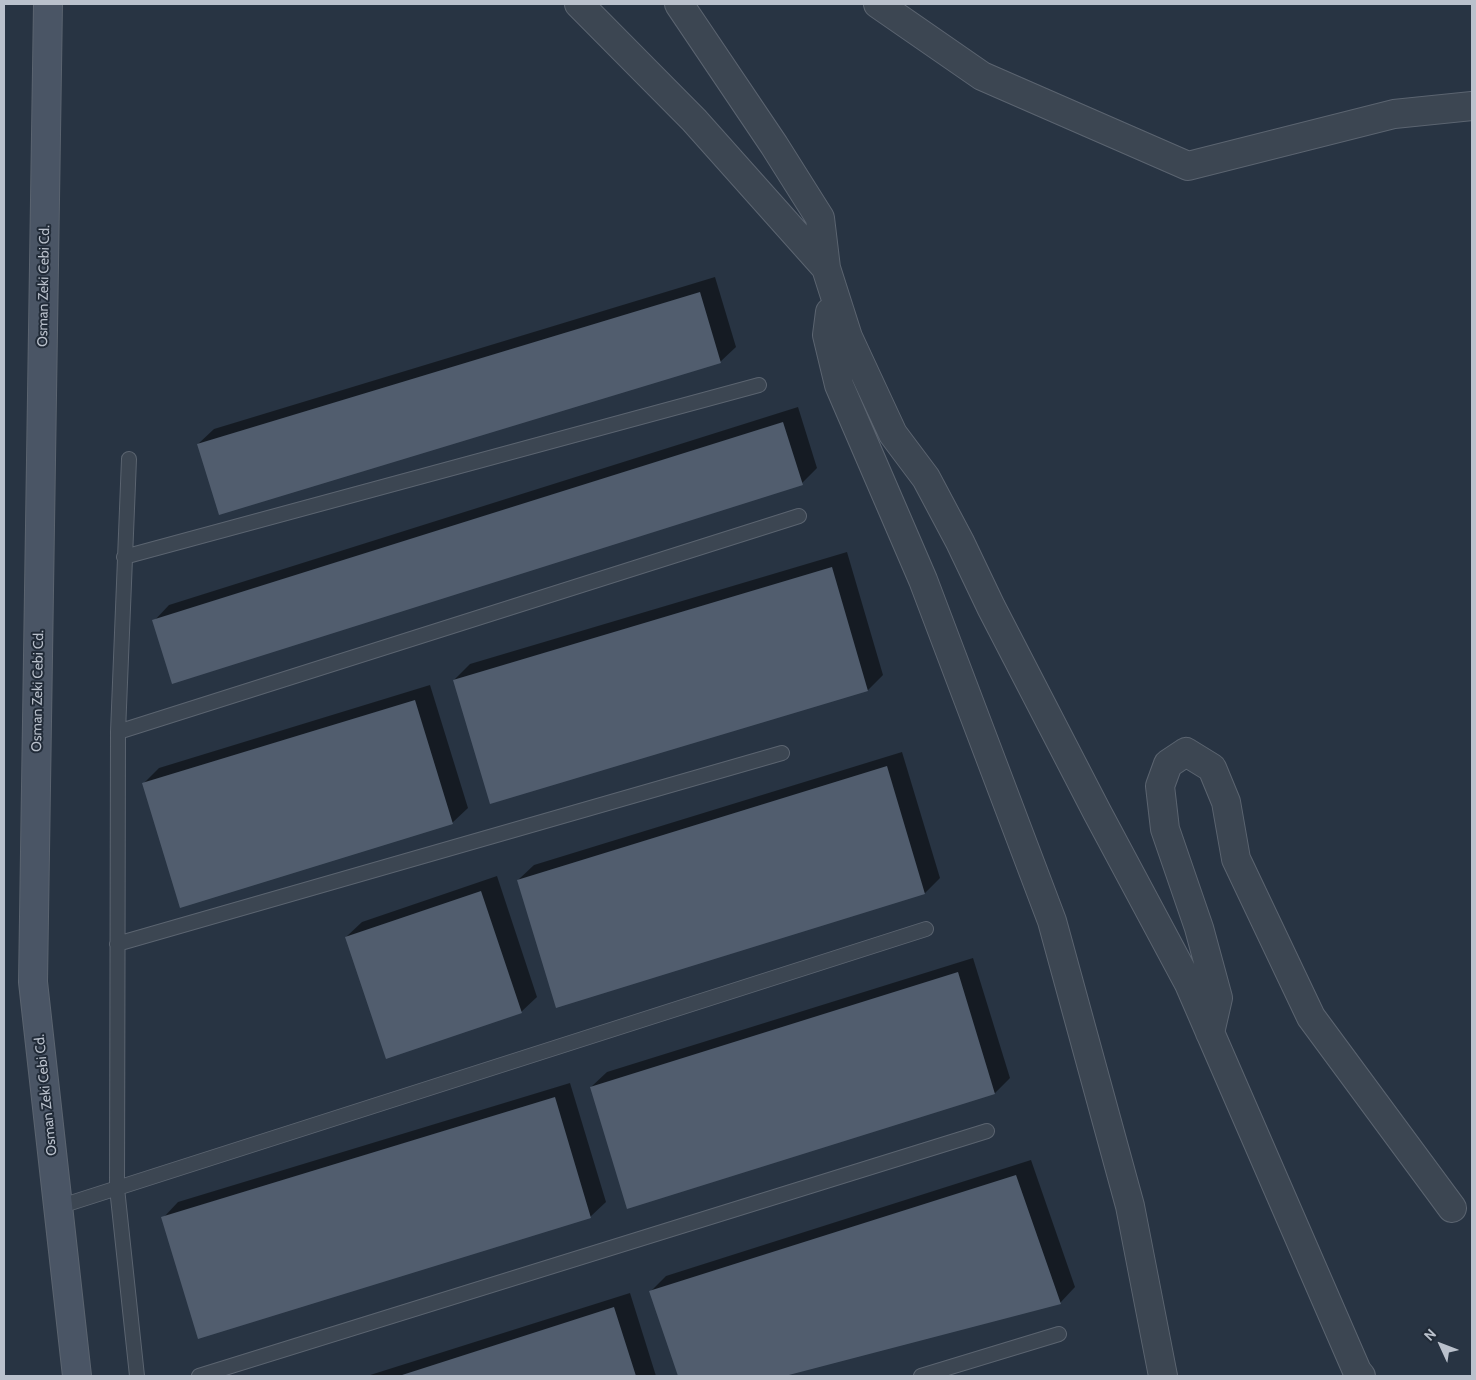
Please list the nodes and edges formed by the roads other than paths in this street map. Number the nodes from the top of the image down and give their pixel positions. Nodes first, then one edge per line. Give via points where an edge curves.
1 (48, 4) edge
2 (579, 4) edge
3 (679, 4) edge
4 (878, 4) edge
5 (1472, 106) edge
6 (826, 268) junction
7 (840, 312) junction
8 (759, 385) dead end
9 (129, 459) dead end
10 (798, 516) dead end
11 (124, 557) junction
12 (118, 732) junction
13 (782, 753) dead end
14 (926, 929) dead end
15 (117, 944) junction
16 (1210, 1033) junction
17 (987, 1131) dead end
18 (117, 1188) junction
19 (58, 1207) junction
20 (1452, 1208) dead end
21 (1059, 1334) dead end
22 (77, 1376) edge
23 (137, 1376) edge
24 (199, 1376) edge
25 (921, 1376) edge
26 (1164, 1376) edge
27 (1361, 1376) edge

1 - 19 street, Osman Zeki Cebi Cd. via 33,982
2 - 6 street via 694,120
3 - 6 street via 820,218
4 - 5 street via 982,76 1188,166 1394,114
6 - 7 street
7 - 16 street via 848,337 893,434 926,478 960,542 1189,984
7 - 26 street via 830,312 827,335 839,385 923,580 1052,921 1130,1206
8 - 11 lane
9 - 11 lane
10 - 12 lane
11 - 12 lane
12 - 15 lane
13 - 15 lane
14 - 18 lane
15 - 18 lane
16 - 20 street via 1218,998 1199,928 1165,829 1160,786 1168,764 1186,752 1212,768 1226,802 1236,859 1311,1017
16 - 27 street
17 - 24 lane
18 - 19 lane
18 - 23 lane
19 - 22 street, Osman Zeki Cebi Cd.
21 - 25 lane

